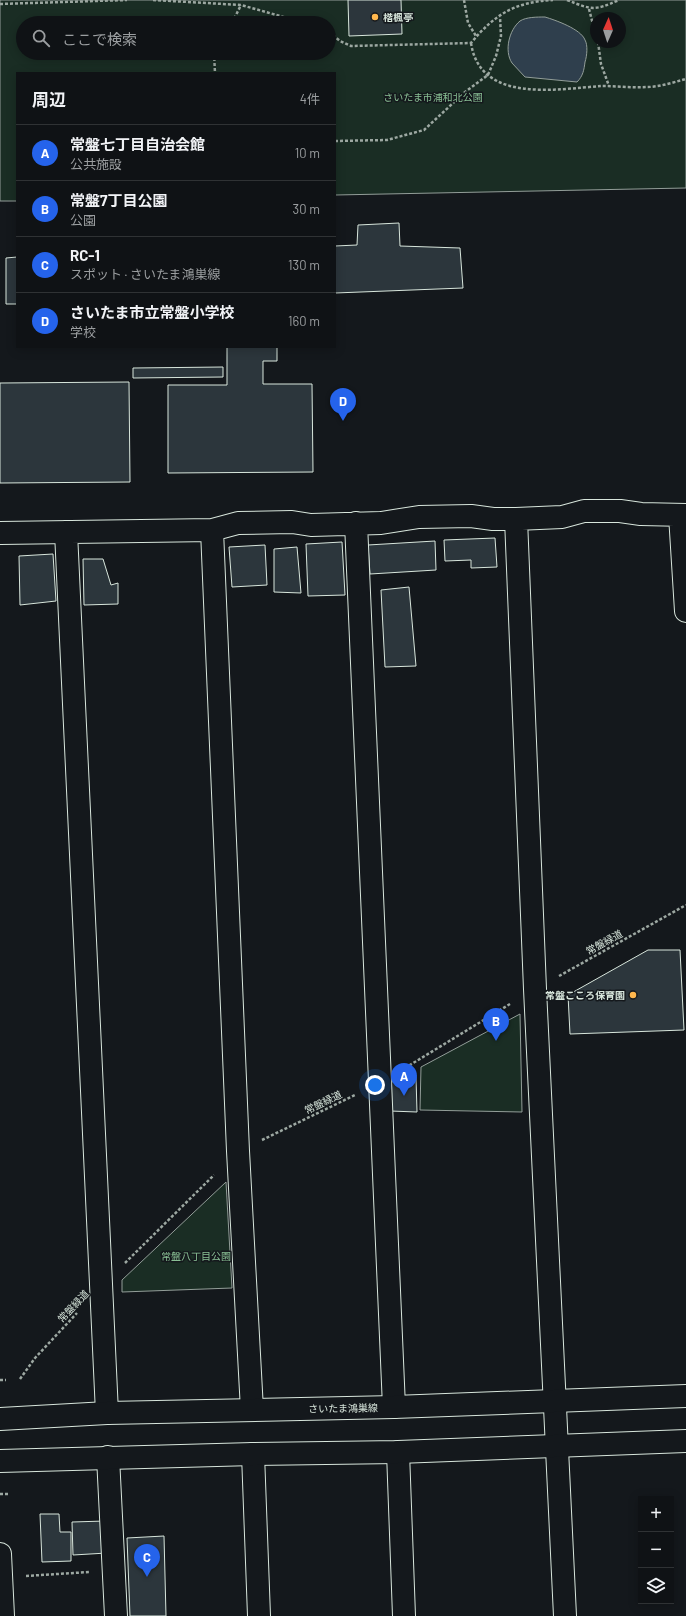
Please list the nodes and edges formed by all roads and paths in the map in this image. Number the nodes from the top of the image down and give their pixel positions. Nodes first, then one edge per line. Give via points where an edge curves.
1 (127, 0) edge
2 (153, 0) edge
3 (464, 0) edge
4 (553, 0) edge
5 (567, 0) edge
6 (619, 0) edge
7 (0, 4) edge
8 (241, 6) junction
9 (589, 9) junction
10 (590, 13) edge
11 (236, 16) edge
12 (279, 16) edge
13 (500, 16) junction
14 (476, 36) junction
15 (336, 38) edge
16 (471, 42) junction
17 (599, 48) edge
18 (214, 60) edge
19 (215, 72) edge
20 (488, 75) junction
21 (686, 79) edge
22 (609, 86) junction
23 (336, 141) edge
24 (683, 515) edge
25 (516, 519) junction
26 (356, 523) junction
27 (212, 530) junction
28 (66, 532) junction
29 (0, 533) edge
30 (686, 611) edge
31 (686, 905) edge
32 (535, 989) junction
33 (380, 1083) junction
34 (238, 1151) junction
35 (101, 1288) junction
36 (20, 1379) dead end
37 (0, 1380) edge
38 (6, 1380) dead end
39 (686, 1396) edge
40 (554, 1400) junction
41 (394, 1407) junction
42 (252, 1410) junction
43 (107, 1413) junction
44 (0, 1418) edge
45 (686, 1441) edge
46 (556, 1446) junction
47 (398, 1452) junction
48 (253, 1454) junction
49 (108, 1457) junction
50 (0, 1460) edge
51 (0, 1494) edge
52 (9, 1494) dead end
53 (0, 1554) edge
54 (114, 1570) junction
55 (22, 1577) dead end
56 (3, 1616) edge
57 (116, 1616) edge
58 (259, 1616) edge
59 (404, 1616) edge
60 (565, 1616) edge

1 - 7 path
2 - 8 path
3 - 14 path via 468,23
4 - 13 path via 533,1 506,11
5 - 9 path
6 - 9 path via 604,7
8 - 11 path
8 - 12 path
9 - 10 path
13 - 14 path
13 - 20 path via 501,36
14 - 16 path
15 - 16 path via 352,46
16 - 20 path via 478,65
17 - 22 path via 601,64
18 - 19 path
20 - 22 path via 510,86 533,91
20 - 23 path via 465,92 424,130 387,140
21 - 22 path via 648,87
24 - 25 street via 584,511 562,517
24 - 30 street
25 - 26 street via 471,516 419,517 381,523
25 - 32 street
26 - 27 street via 238,523
26 - 33 street
27 - 28 street
27 - 34 street
28 - 29 street
28 - 35 street
31 - 32 path, 常盤緑道
32 - 33 path, 常盤緑道
32 - 40 street
33 - 34 path, 常盤緑道
33 - 41 street
34 - 35 path, 常盤緑道
34 - 42 street
35 - 36 path, 常盤緑道 via 35,1358
35 - 43 street
37 - 38 path
39 - 40 street, さいたま鴻巣線
40 - 41 street, さいたま鴻巣線
40 - 46 street
41 - 42 street, さいたま鴻巣線
42 - 43 street, さいたま鴻巣線
43 - 44 street, さいたま鴻巣線
45 - 46 street
46 - 47 street
46 - 60 street
47 - 48 street
47 - 59 street
48 - 49 street
48 - 58 street
49 - 50 street
49 - 54 street
51 - 52 path
53 - 56 street
54 - 55 path
54 - 57 street

